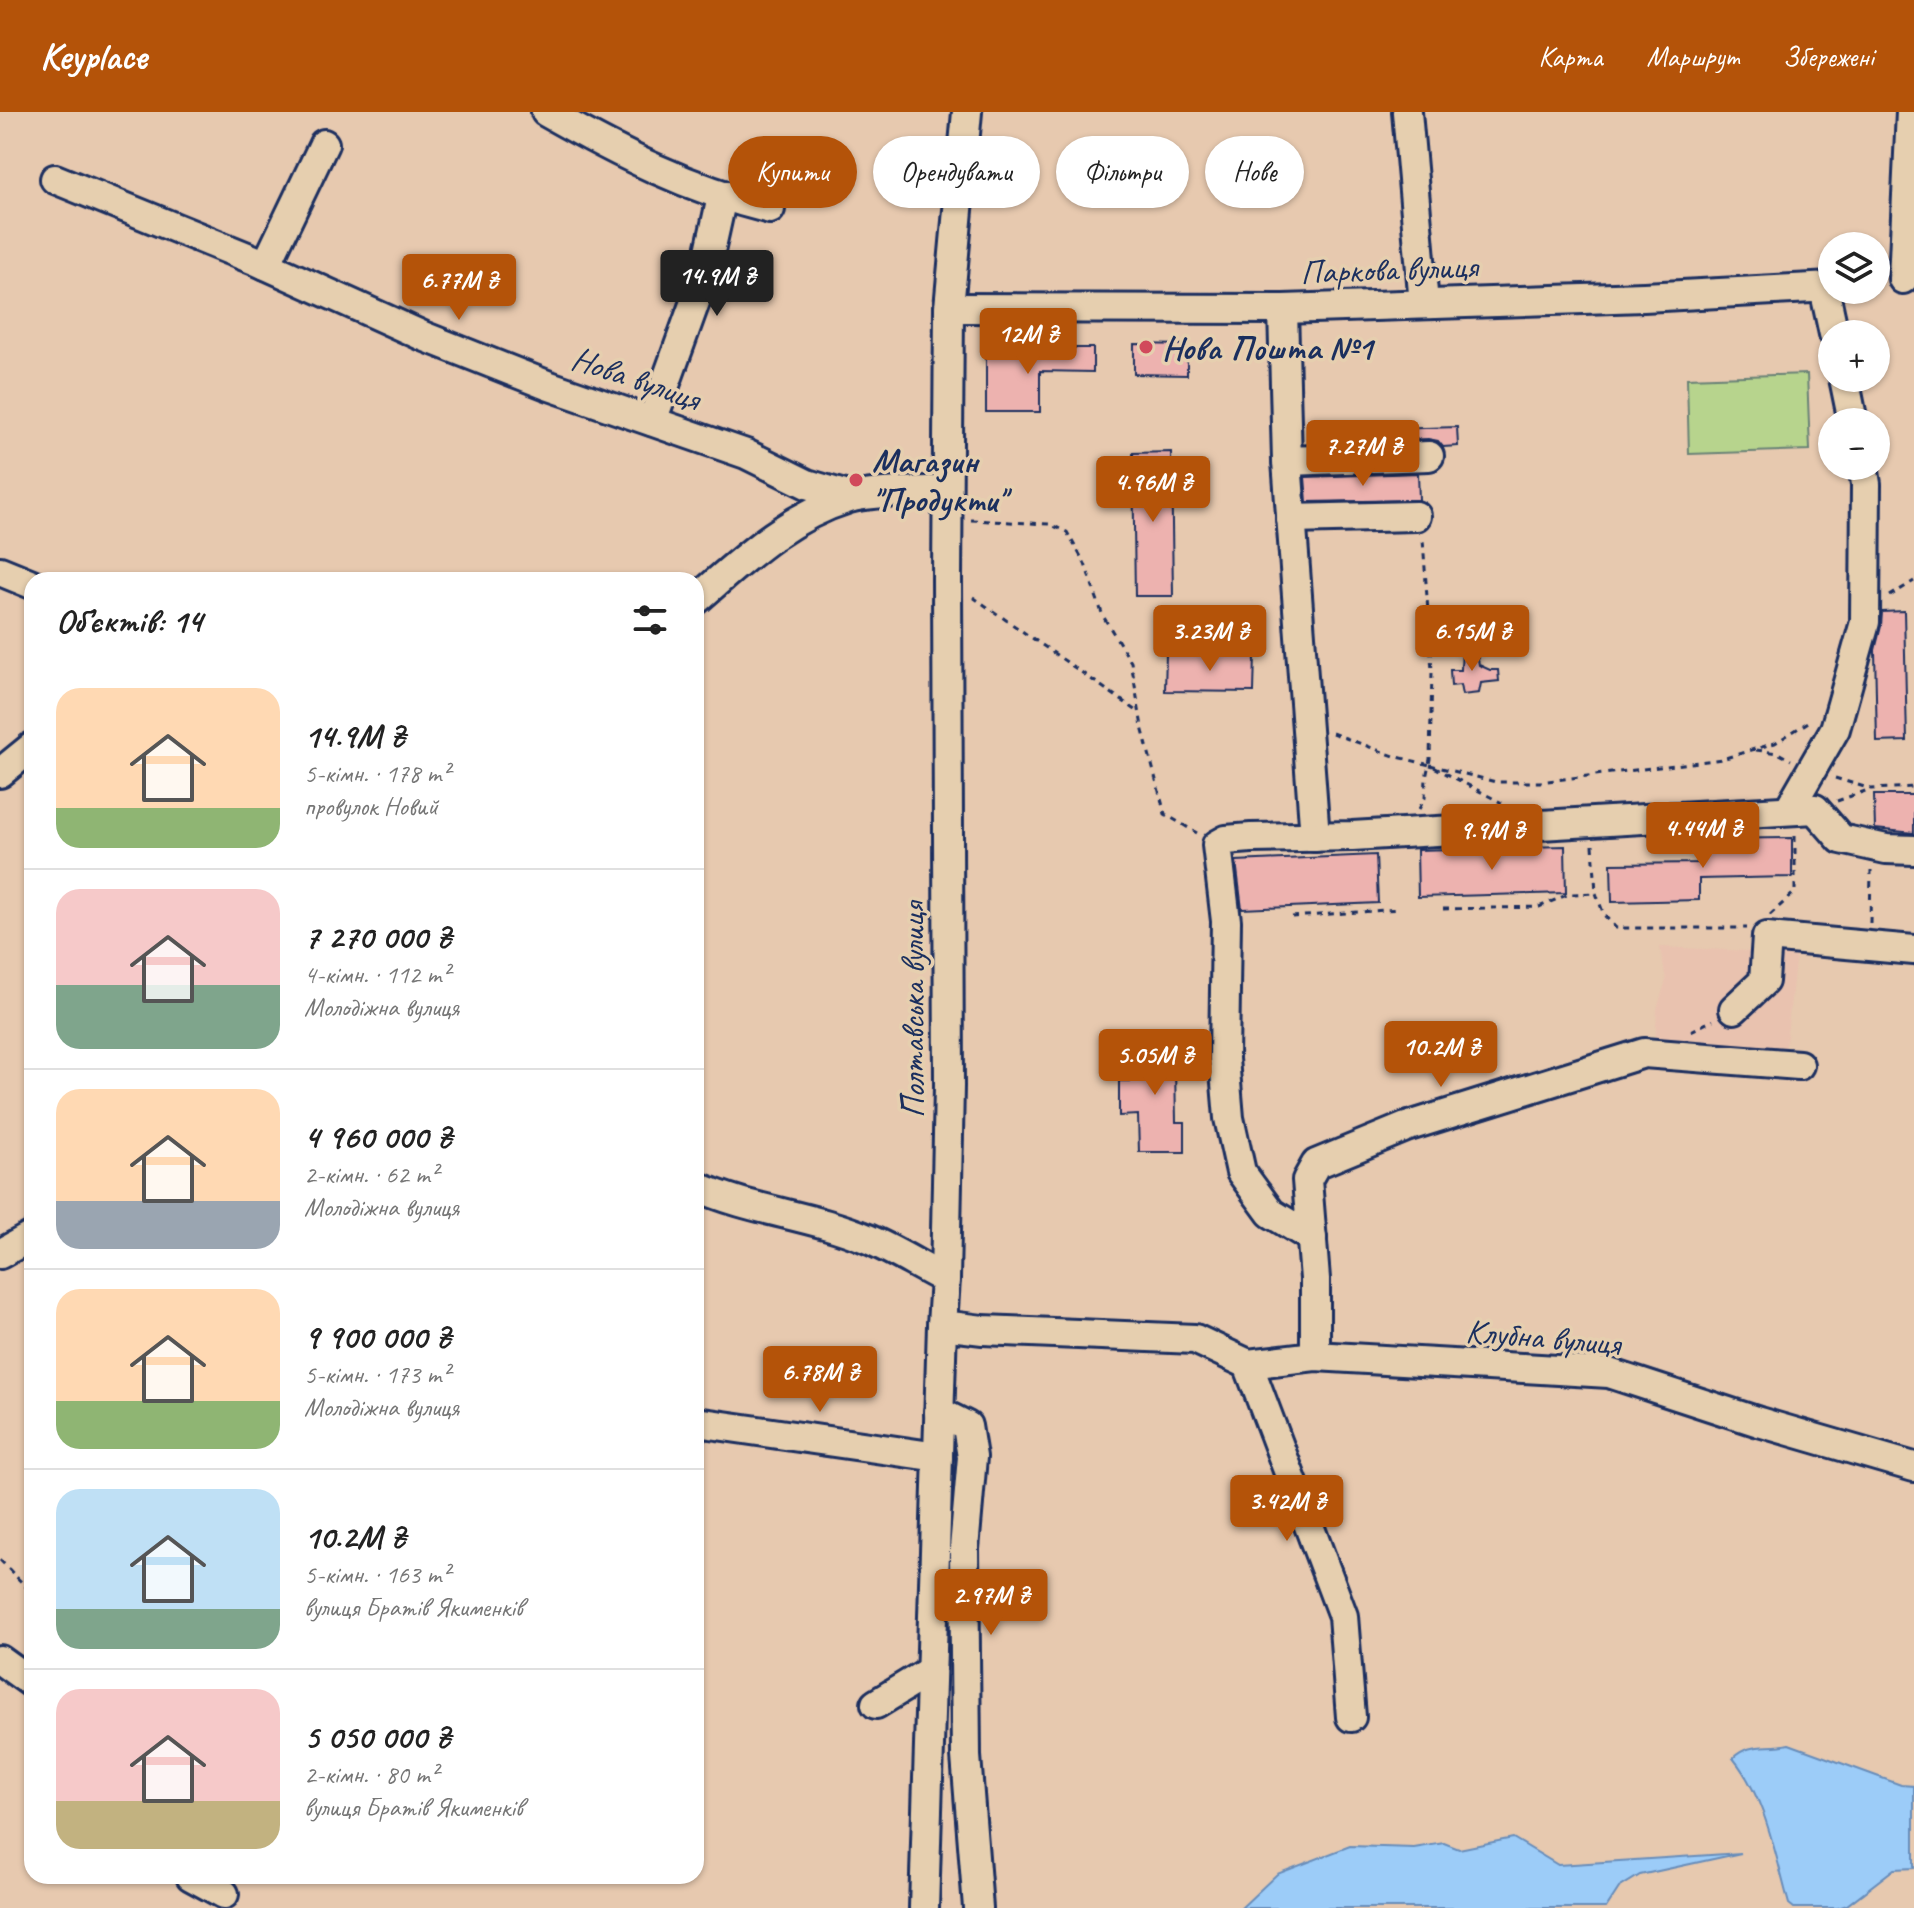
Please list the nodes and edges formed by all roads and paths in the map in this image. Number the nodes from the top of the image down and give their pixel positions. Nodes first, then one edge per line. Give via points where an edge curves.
1 (546, 112) edge
2 (967, 112) edge
3 (1407, 112) edge
4 (1911, 112) edge
5 (324, 144) dead end
6 (55, 179) dead end
7 (722, 197) junction
8 (770, 209) dead end
9 (266, 265) junction
10 (1898, 280) edge
11 (1818, 288) edge
12 (1424, 304) junction
13 (949, 308) junction
14 (1283, 309) junction
15 (652, 421) junction
16 (1429, 456) dead end
17 (1287, 461) junction
18 (1865, 480) edge
19 (947, 490) junction
20 (851, 497) junction
21 (1416, 516) joint
22 (1291, 519) junction
23 (969, 520) dead end
24 (0, 571) edge
25 (24, 581) edge
26 (704, 593) edge
27 (973, 597) dead end
28 (1843, 700) junction
29 (1140, 714) junction
30 (1306, 723) junction
31 (24, 754) edge
32 (1430, 765) junction
33 (0, 773) edge
34 (1871, 789) dead end
35 (1800, 809) junction
36 (1592, 822) junction
37 (1542, 825) junction
38 (1406, 833) junction
39 (1315, 837) junction
40 (1217, 845) junction
41 (1872, 846) junction
42 (1914, 850) edge
43 (1596, 893) junction
44 (1399, 909) dead end
45 (1443, 909) dead end
46 (1292, 917) dead end
47 (1761, 932) junction
48 (1869, 946) junction
49 (1914, 950) edge
50 (1734, 1009) dead end
51 (1799, 1065) dead end
52 (704, 1190) edge
53 (1312, 1238) junction
54 (24, 1240) edge
55 (0, 1254) edge
56 (945, 1279) junction
57 (942, 1325) junction
58 (1315, 1356) junction
59 (1248, 1364) junction
60 (939, 1412) junction
61 (704, 1423) edge
62 (938, 1457) junction
63 (1913, 1463) edge
64 (0, 1560) edge
65 (24, 1585) edge
66 (0, 1660) edge
67 (930, 1671) junction
68 (24, 1677) edge
69 (876, 1704) dead end
70 (1351, 1717) dead end
71 (924, 1908) edge
72 (978, 1908) edge

1 - 7 street via 626,157
2 - 13 street, Полтавська вулиця
3 - 12 street
4 - 10 street
5 - 9 street
6 - 9 street, Нова вулиця
7 - 8 street
7 - 15 street via 705,274
9 - 15 street, Нова вулиця via 437,342
11 - 12 street, Паркова вулиця
12 - 14 street, Паркова вулиця
13 - 14 street, Паркова вулиця
13 - 19 street, Полтавська вулиця
14 - 17 street
15 - 20 street, Нова вулиця
16 - 17 street
17 - 22 street
18 - 28 street via 1865,622
19 - 20 street
19 - 56 street, Полтавська вулиця
20 - 26 street via 797,519
21 - 22 street
21 - 32 path via 1429,595
22 - 30 street
23 - 29 path via 1049,524 1067,532 1103,616 1131,662
24 - 25 street
27 - 29 path
28 - 32 path via 1775,743 1722,759 1540,782 1496,782
28 - 35 street
29 - 40 path via 1165,814
30 - 32 path
30 - 39 street
31 - 33 street
32 - 37 path
32 - 38 path via 1425,798
34 - 35 path
35 - 36 street
35 - 41 street via 1841,839
35 - 47 path via 1795,892
36 - 37 street
36 - 43 path
37 - 38 street
38 - 39 street
39 - 40 street via 1226,840
40 - 53 street via 1226,921 1224,1059 1241,1172 1271,1213
41 - 42 street
41 - 48 path
43 - 45 path via 1569,894 1539,907
43 - 47 path via 1616,928
44 - 46 path
47 - 48 street
47 - 50 street via 1764,981
48 - 49 street
51 - 53 street via 1644,1053 1406,1127 1316,1164 1307,1180
52 - 56 street via 868,1238
53 - 58 street
54 - 55 street
56 - 57 street, Полтавська вулиця
57 - 59 street via 1195,1339
57 - 60 street, Полтавська вулиця
58 - 59 street, Клубна вулиця
58 - 63 street, Клубна вулиця via 1609,1373 1759,1422
59 - 70 street via 1343,1616
60 - 62 street, Полтавська вулиця
60 - 72 street via 967,1426 972,1457 964,1549 965,1726
61 - 62 street
62 - 67 street, Полтавська вулиця
64 - 65 path
66 - 68 street
67 - 69 street
67 - 71 street, Полтавська вулиця

